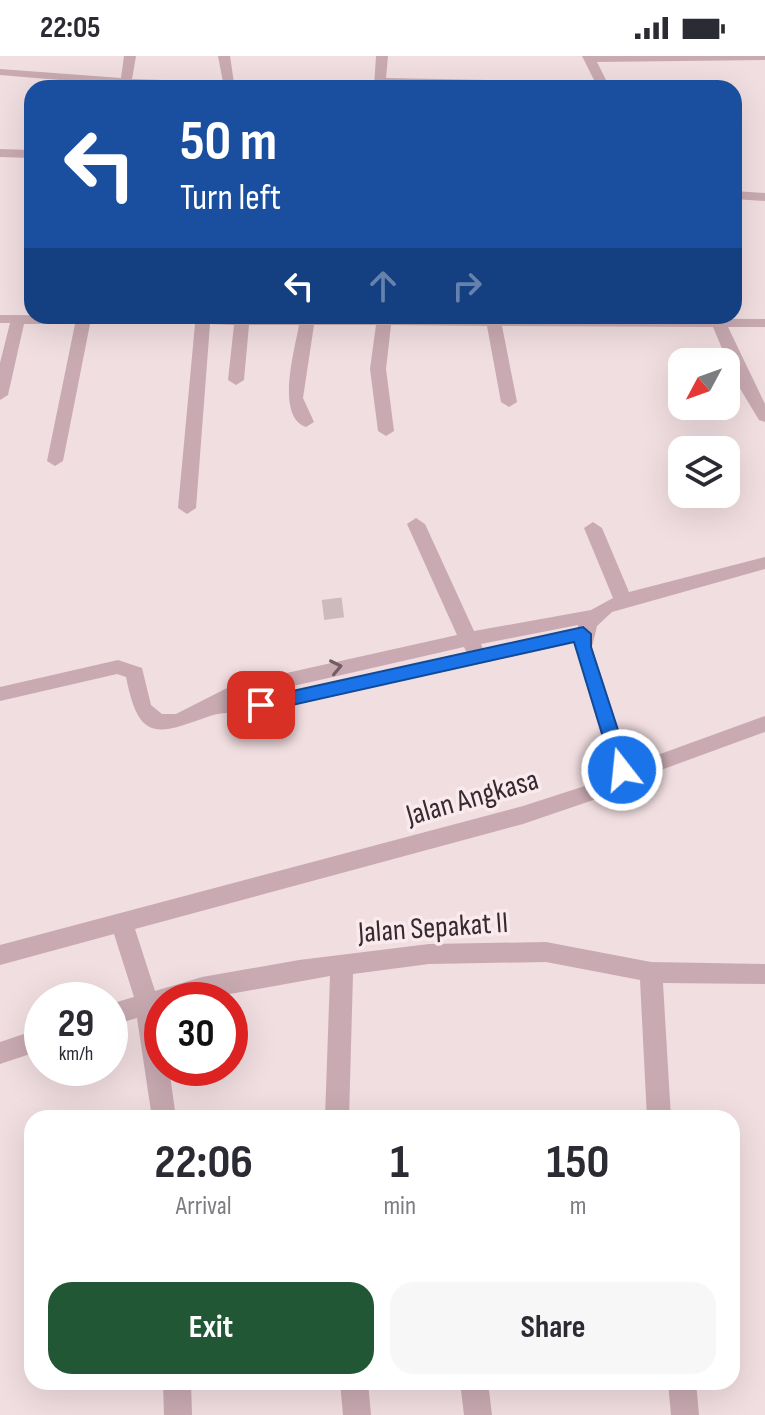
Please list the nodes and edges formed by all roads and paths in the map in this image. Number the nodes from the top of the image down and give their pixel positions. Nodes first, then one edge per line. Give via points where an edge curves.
1 (130, 56) edge
2 (224, 56) edge
3 (382, 56) edge
4 (765, 57) edge
5 (589, 58) edge
6 (0, 72) edge
7 (99, 80) edge
8 (127, 80) edge
9 (228, 80) edge
10 (381, 80) edge
11 (600, 80) edge
12 (0, 153) edge
13 (24, 154) edge
14 (742, 196) edge
15 (765, 197) edge
16 (0, 319) edge
17 (18, 319) junction
18 (24, 319) edge
19 (742, 321) edge
20 (765, 323) edge
21 (89, 324) edge
22 (202, 324) edge
23 (242, 324) edge
24 (307, 324) edge
25 (393, 324) edge
26 (494, 324) edge
27 (719, 324) edge
28 (236, 380) dead end
29 (0, 395) edge
30 (509, 402) dead end
31 (765, 417) edge
32 (306, 422) dead end
33 (386, 431) dead end
34 (55, 461) dead end
35 (187, 508) dead end
36 (416, 524) dead end
37 (593, 528) dead end
38 (765, 563) edge
39 (624, 601) junction
40 (588, 625) junction
41 (474, 648) junction
42 (0, 694) edge
43 (765, 724) edge
44 (607, 782) junction
45 (122, 924) junction
46 (0, 955) edge
47 (342, 966) junction
48 (651, 972) junction
49 (765, 974) edge
50 (237, 982) edge
51 (144, 994) edge
52 (24, 1045) edge
53 (0, 1053) edge
54 (159, 1086) edge
55 (163, 1110) edge
56 (337, 1110) edge
57 (659, 1110) edge
58 (177, 1390) edge
59 (355, 1390) edge
60 (475, 1390) edge
61 (683, 1390) edge
62 (178, 1415) edge
63 (357, 1415) edge
64 (478, 1415) edge
65 (685, 1415) edge

1 - 8 street
2 - 9 street
3 - 10 street
4 - 5 street
5 - 11 street
6 - 7 street via 46,70
12 - 13 street
14 - 15 street
16 - 17 street
17 - 18 street
17 - 29 street
19 - 20 street
21 - 34 street
22 - 35 street
23 - 28 street
24 - 32 street via 295,398
25 - 33 street via 378,369
26 - 30 street
27 - 31 street
36 - 41 street
37 - 39 street
38 - 39 street
39 - 40 street
40 - 41 street
40 - 44 street via 583,647 622,770
41 - 42 street via 261,705 210,708 177,721 158,721 142,709 135,673 118,667
43 - 44 street, Jalan Angkasa
44 - 45 street, Jalan Angkasa via 598,790 523,815
45 - 46 street, Jalan Angkasa
45 - 51 street
47 - 48 street, Jalan Sepakat II via 429,954 546,952
47 - 50 street, Jalan Sepakat II
47 - 56 street
48 - 49 street, Jalan Sepakat II
48 - 57 street
52 - 53 street
54 - 55 street
58 - 62 street
59 - 63 street
60 - 64 street
61 - 65 street

